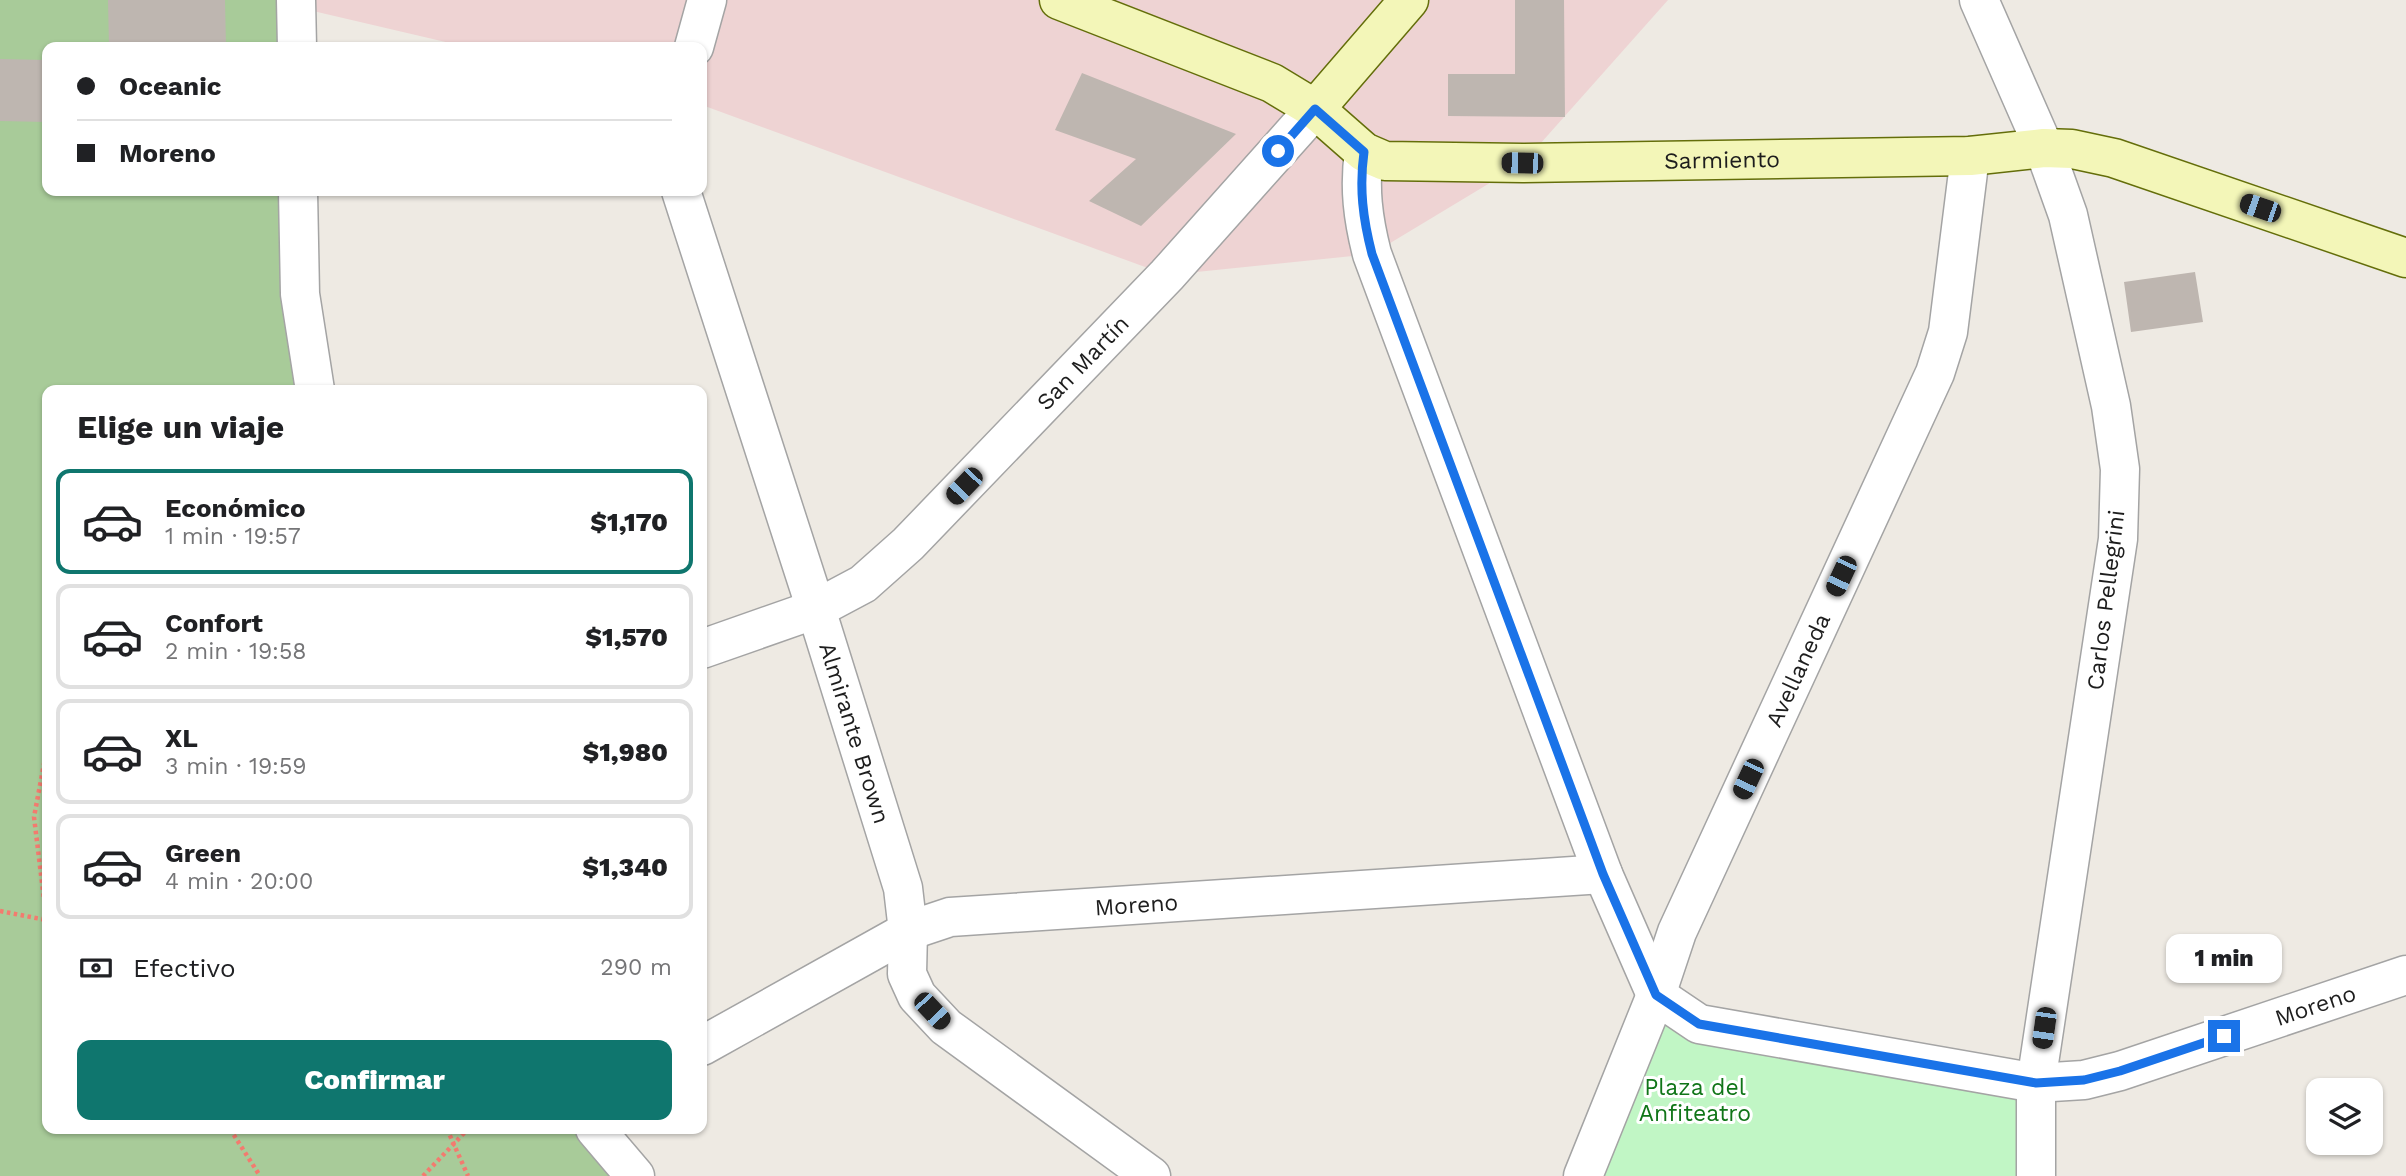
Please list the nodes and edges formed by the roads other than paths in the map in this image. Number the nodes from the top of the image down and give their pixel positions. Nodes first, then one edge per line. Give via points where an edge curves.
1 (296, 0) edge
2 (707, 0) edge
3 (1059, 0) edge
4 (1409, 0) edge
5 (1979, 0) edge
6 (297, 42) edge
7 (695, 42) edge
8 (1315, 109) junction
9 (2044, 148) junction
10 (1364, 152) junction
11 (1970, 156) junction
12 (299, 196) edge
13 (683, 196) edge
14 (2406, 258) edge
15 (314, 385) edge
16 (816, 609) junction
17 (707, 647) edge
18 (1603, 874) junction
19 (908, 931) junction
20 (2406, 975) edge
21 (1656, 995) junction
22 (707, 1043) edge
23 (2036, 1083) junction
24 (599, 1134) edge
25 (635, 1176) edge
26 (1151, 1176) edge
27 (1583, 1176) edge
28 (2036, 1176) edge

1 - 6 street
2 - 7 street
3 - 8 main road, Sarmiento via 1272,83
4 - 8 main road, San Martín
5 - 9 street, Carlos Pellegrini
8 - 10 main road, Sarmiento
8 - 16 street, San Martín via 1167,275 908,544 863,584
9 - 11 main road, Sarmiento
9 - 14 main road, Sarmiento via 2114,158
9 - 23 street, Carlos Pellegrini via 2068,215 2111,406 2120,469 2118,539
10 - 11 main road, Sarmiento via 1385,162 1522,163
10 - 18 street via 1363,218 1372,254
11 - 21 street, Avellaneda via 1948,332 1935,373 1677,932
12 - 15 street via 300,294
13 - 16 street, Almirante Brown
16 - 17 street, San Martín
16 - 19 street, Almirante Brown via 903,888
18 - 19 street, Moreno via 950,917
18 - 21 street
19 - 22 street, Moreno
19 - 26 street, Almirante Brown via 907,974 917,996 946,1027
20 - 23 street, Moreno via 2120,1071 2084,1080
21 - 23 street, Moreno via 1699,1024
21 - 27 street, Avellaneda
23 - 28 street, Carlos Pellegrini
24 - 25 street

